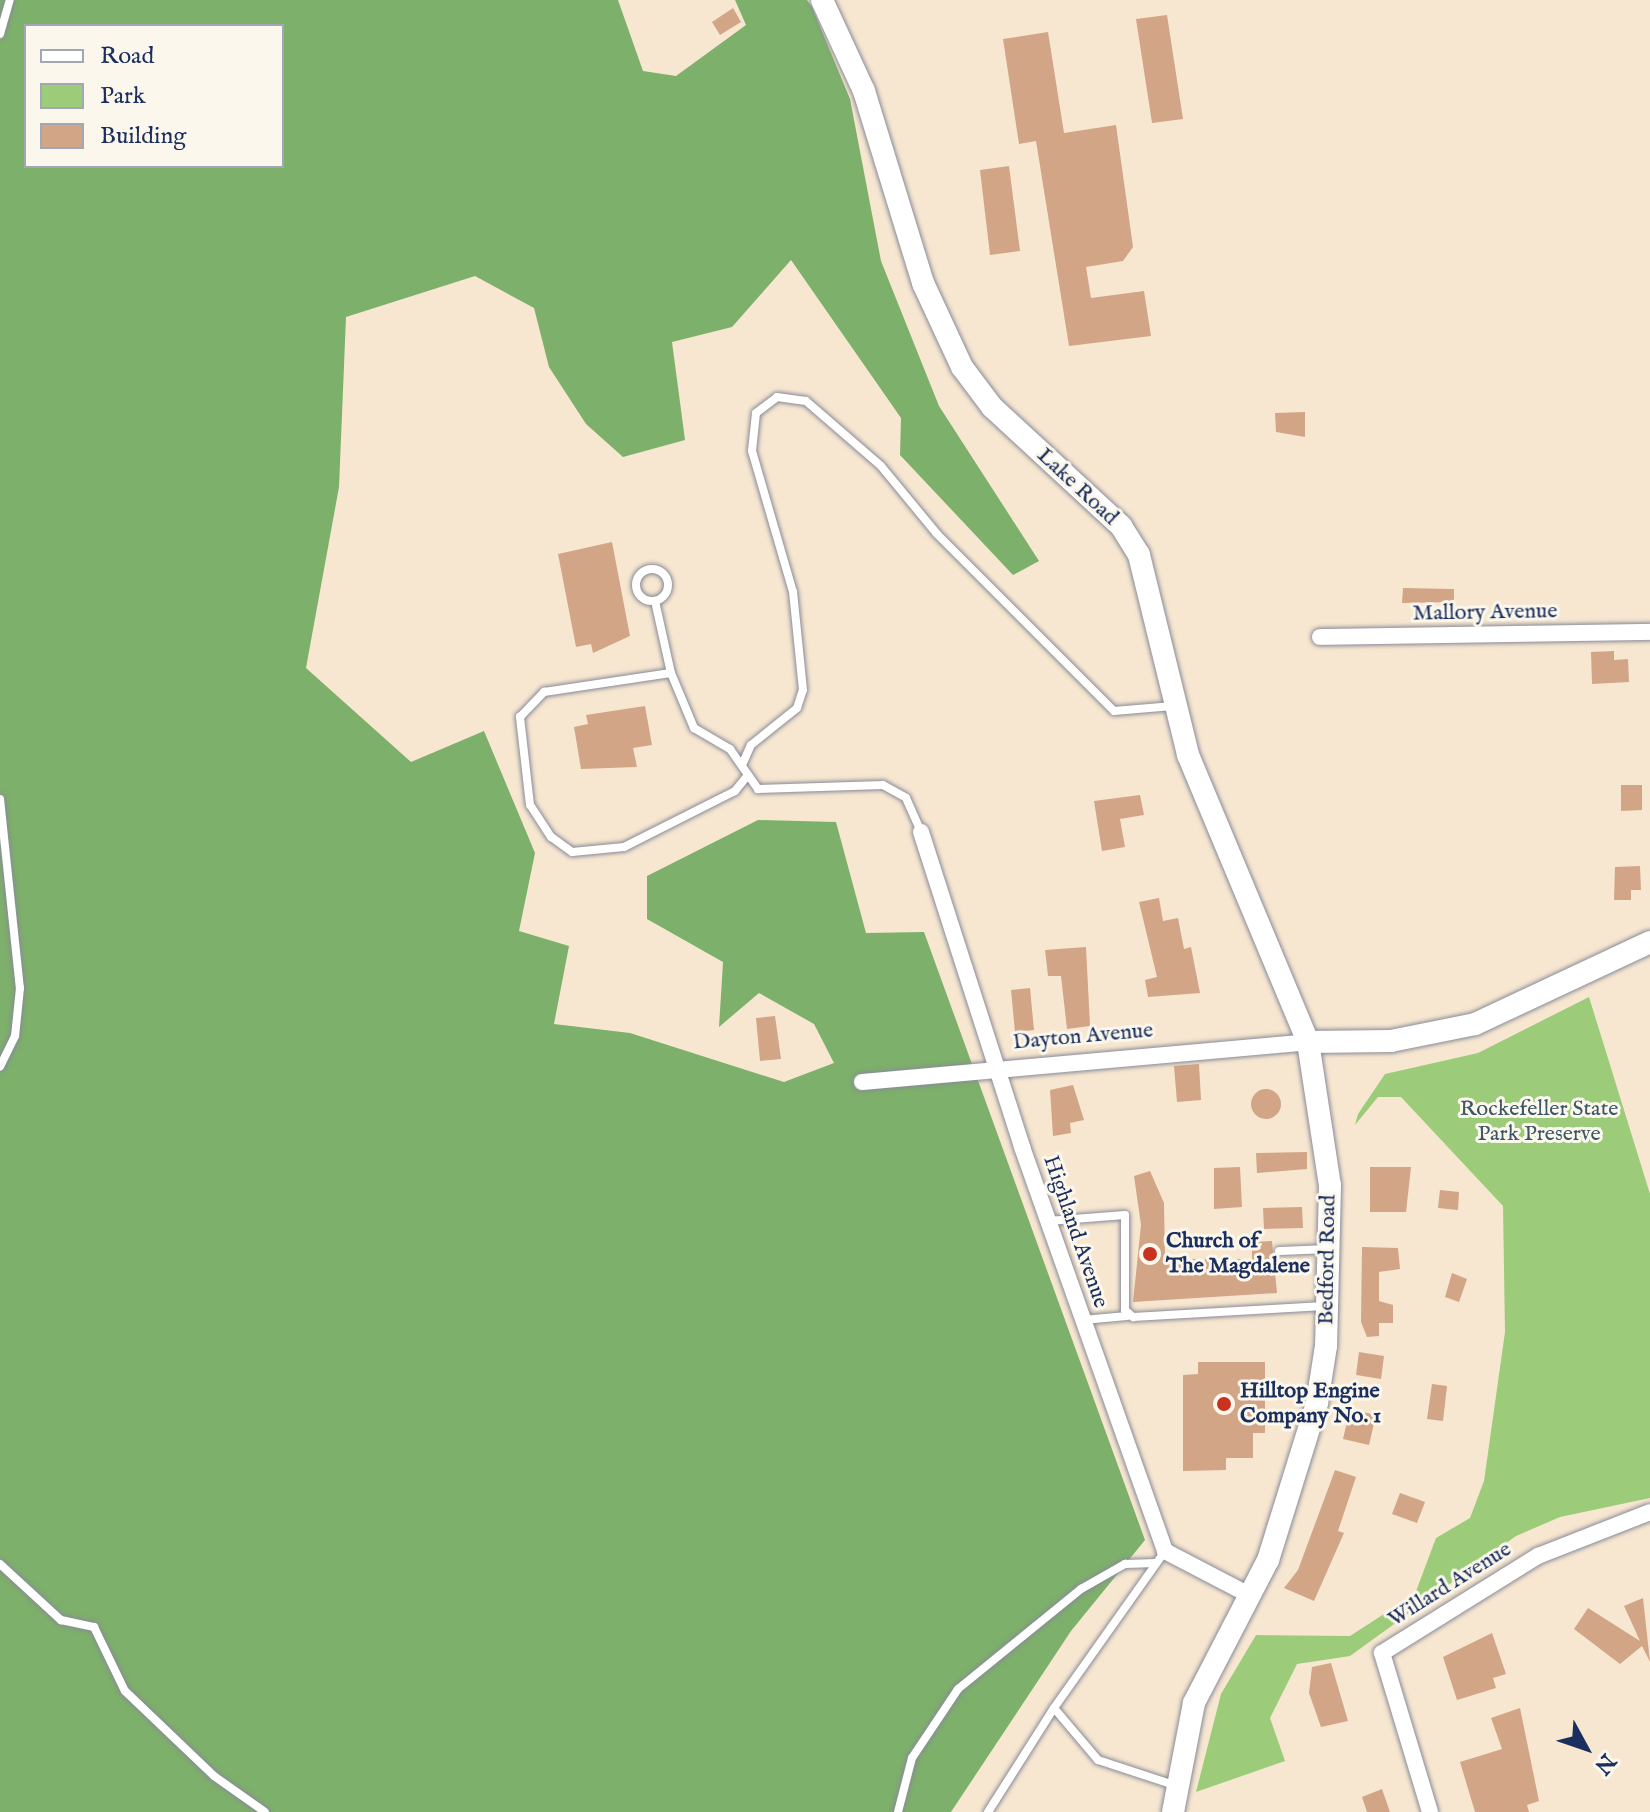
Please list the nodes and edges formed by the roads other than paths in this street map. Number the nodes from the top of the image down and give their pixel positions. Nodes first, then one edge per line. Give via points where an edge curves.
1 (10, 0) edge
2 (822, 0) edge
3 (0, 34) edge
4 (655, 601) junction
5 (1650, 632) edge
6 (1320, 637) dead end
7 (671, 673) junction
8 (1173, 706) junction
9 (742, 765) junction
10 (748, 775) junction
11 (0, 799) edge
12 (921, 832) joint
13 (1650, 942) edge
14 (1308, 1042) junction
15 (1001, 1066) junction
16 (0, 1067) edge
17 (862, 1082) dead end
18 (1048, 1221) junction
19 (1329, 1249) junction
20 (1279, 1251) dead end
21 (1328, 1306) junction
22 (1127, 1316) junction
23 (1083, 1320) junction
24 (1650, 1512) edge
25 (1161, 1557) junction
26 (0, 1564) edge
27 (1251, 1596) junction
28 (1054, 1708) junction
29 (1174, 1785) junction
30 (265, 1812) edge
31 (898, 1812) edge
32 (988, 1812) edge
33 (1173, 1812) edge
34 (1430, 1812) edge

1 - 3 lane
2 - 8 main road, Lake Road via 864,91 945,333 992,407 1121,526 1139,555
4 - 4 lane via 669,583 650,569 637,589
4 - 7 lane
5 - 6 street, Mallory Avenue
7 - 9 lane via 694,728
7 - 10 lane via 544,692 524,708 519,754 539,823 572,852 603,854 735,791
8 - 9 lane via 1114,711 937,534 881,466 806,401 777,397 756,413 752,451 793,592 803,690 797,708 751,745
8 - 14 main road, Lake Road via 1266,955
9 - 10 lane
10 - 12 lane via 758,789 897,789
11 - 16 lane via 20,988 15,1036
12 - 15 street, Highland Avenue
13 - 14 main road via 1475,1024 1391,1041
14 - 15 street, Dayton Avenue
14 - 19 main road, Bedford Road via 1330,1185
15 - 17 street, Dayton Avenue
15 - 18 street, Highland Avenue
18 - 22 lane via 1125,1215
18 - 23 street, Highland Avenue
19 - 20 lane
19 - 21 main road, Bedford Road
21 - 22 lane
21 - 27 main road, Bedford Road via 1305,1453
22 - 23 lane
23 - 25 street, Highland Avenue
24 - 34 street, Willard Avenue via 1538,1556 1382,1653
25 - 27 street
25 - 28 lane
25 - 31 lane via 1125,1564 1081,1589 958,1689 912,1758
26 - 30 lane via 61,1620 94,1627 125,1691 214,1776
27 - 29 main road, Bedford Road via 1194,1703
28 - 29 lane via 1098,1760
28 - 32 lane
29 - 33 main road, Bedford Road

